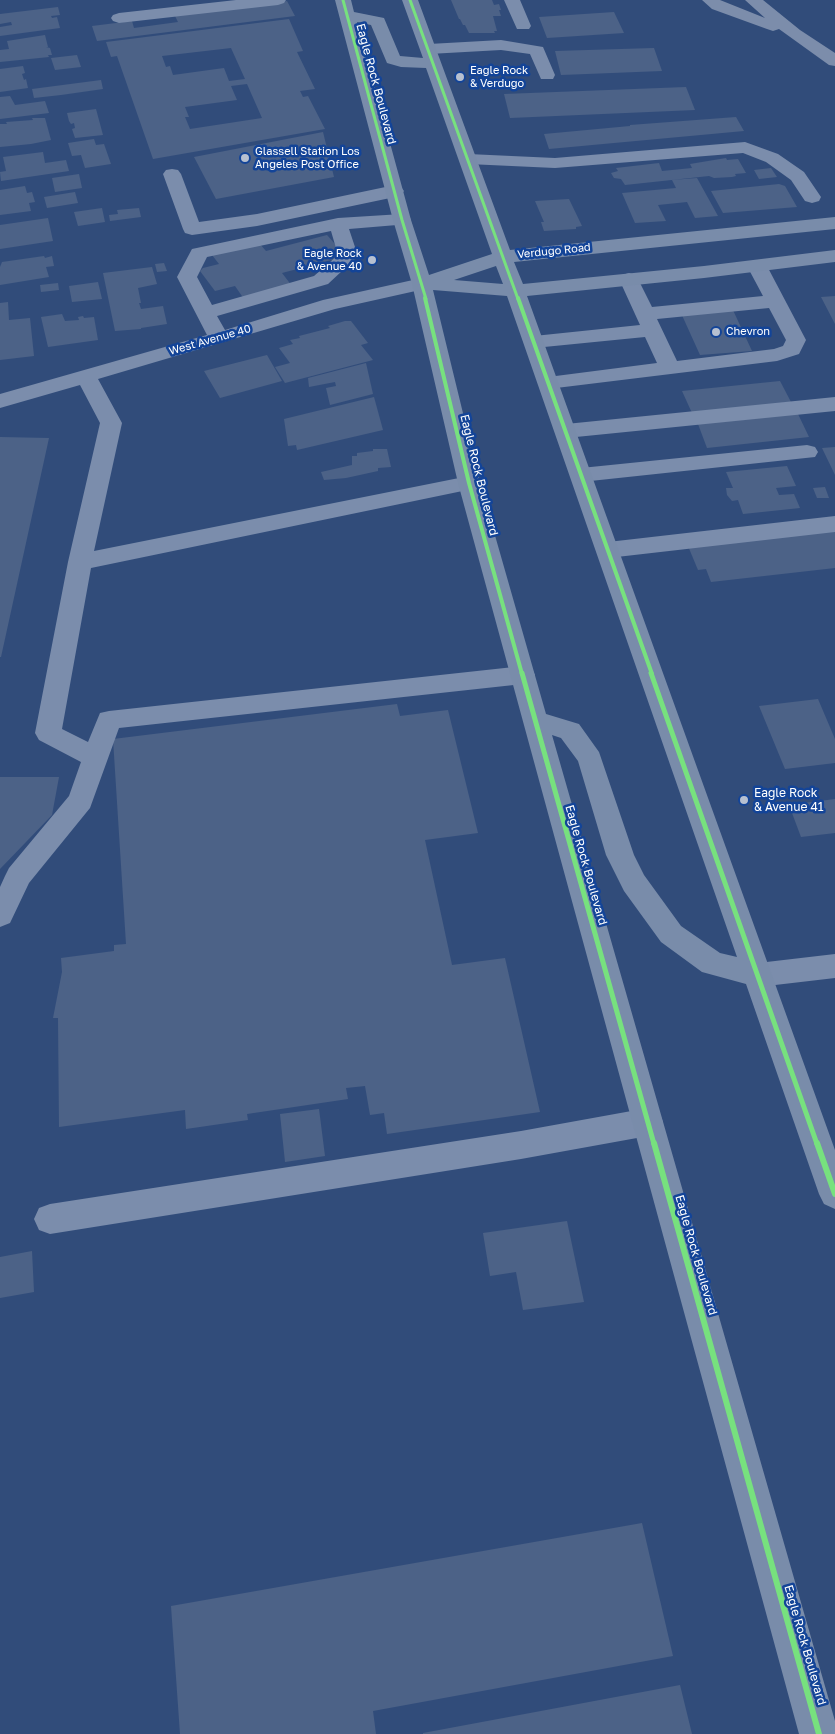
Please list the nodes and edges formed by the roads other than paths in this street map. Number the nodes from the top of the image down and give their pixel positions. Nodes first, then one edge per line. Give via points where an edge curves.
1 (278, 0) edge
2 (410, 0) edge
3 (512, 0) edge
4 (710, 0) edge
5 (753, 0) edge
6 (345, 8) edge
7 (119, 18) dead end
8 (523, 26) dead end
9 (794, 33) junction
10 (431, 56) junction
11 (835, 61) edge
12 (547, 75) dead end
13 (468, 159) junction
14 (172, 174) dead end
15 (395, 191) junction
16 (812, 197) dead end
17 (402, 220) junction
18 (835, 223) edge
19 (338, 224) junction
20 (835, 256) edge
21 (503, 257) junction
22 (757, 266) junction
23 (629, 279) junction
24 (320, 280) junction
25 (422, 284) junction
26 (514, 291) junction
27 (776, 301) junction
28 (330, 304) junction
29 (205, 313) junction
30 (649, 322) junction
31 (219, 338) junction
32 (534, 342) junction
33 (670, 368) junction
34 (86, 376) junction
35 (548, 384) junction
36 (0, 401) edge
37 (835, 404) edge
38 (566, 431) junction
39 (807, 452) dead end
40 (581, 475) junction
41 (469, 484) junction
42 (835, 524) edge
43 (608, 550) junction
44 (80, 562) junction
45 (523, 675) junction
46 (535, 720) junction
47 (96, 758) junction
48 (0, 915) edge
49 (835, 966) edge
50 (758, 975) junction
51 (648, 1122) junction
52 (835, 1194) edge
53 (50, 1218) dead end
54 (819, 1734) edge

1 - 7 street
2 - 10 main road
3 - 8 street
4 - 9 highway via 718,6
5 - 9 highway
6 - 10 main road via 378,21 393,58 401,62
6 - 15 main road, Eagle Rock Boulevard
9 - 11 highway
10 - 12 street via 507,58 523,49 537,50
10 - 13 main road
13 - 16 street via 554,163 745,147 772,158 798,176
13 - 21 main road
14 - 15 street via 192,229 257,220
15 - 17 main road, Eagle Rock Boulevard
17 - 19 street
17 - 25 main road, Eagle Rock Boulevard
18 - 21 main road, Verdugo Road
19 - 24 street via 348,256
19 - 29 street via 199,253 187,277
20 - 22 main road
21 - 25 main road, Verdugo Road
21 - 26 main road
22 - 23 main road
22 - 27 street
23 - 26 main road
23 - 30 street
24 - 28 street
24 - 29 street
25 - 26 main road
25 - 28 street, West Avenue 40
25 - 41 main road, Eagle Rock Boulevard
26 - 32 main road
27 - 30 street
27 - 33 street via 796,340 792,350 778,355
28 - 31 street, West Avenue 40
29 - 31 street
30 - 32 street
30 - 33 street
31 - 34 street, West Avenue 40
32 - 35 main road
33 - 35 street
34 - 36 street, West Avenue 40
34 - 44 street via 111,423
35 - 38 main road
37 - 38 street
38 - 40 main road
39 - 40 street
40 - 43 main road
41 - 44 street
41 - 45 main road, Eagle Rock Boulevard
42 - 43 street
43 - 50 main road
44 - 47 street via 48,733
45 - 46 main road, Eagle Rock Boulevard
45 - 47 street via 109,720
46 - 50 main road via 570,731 590,759 620,855 634,883 671,934 712,963
46 - 51 main road, Eagle Rock Boulevard
47 - 48 street via 82,801 19,876
49 - 50 street
50 - 52 main road
51 - 53 street via 521,1145
51 - 54 main road, Eagle Rock Boulevard

